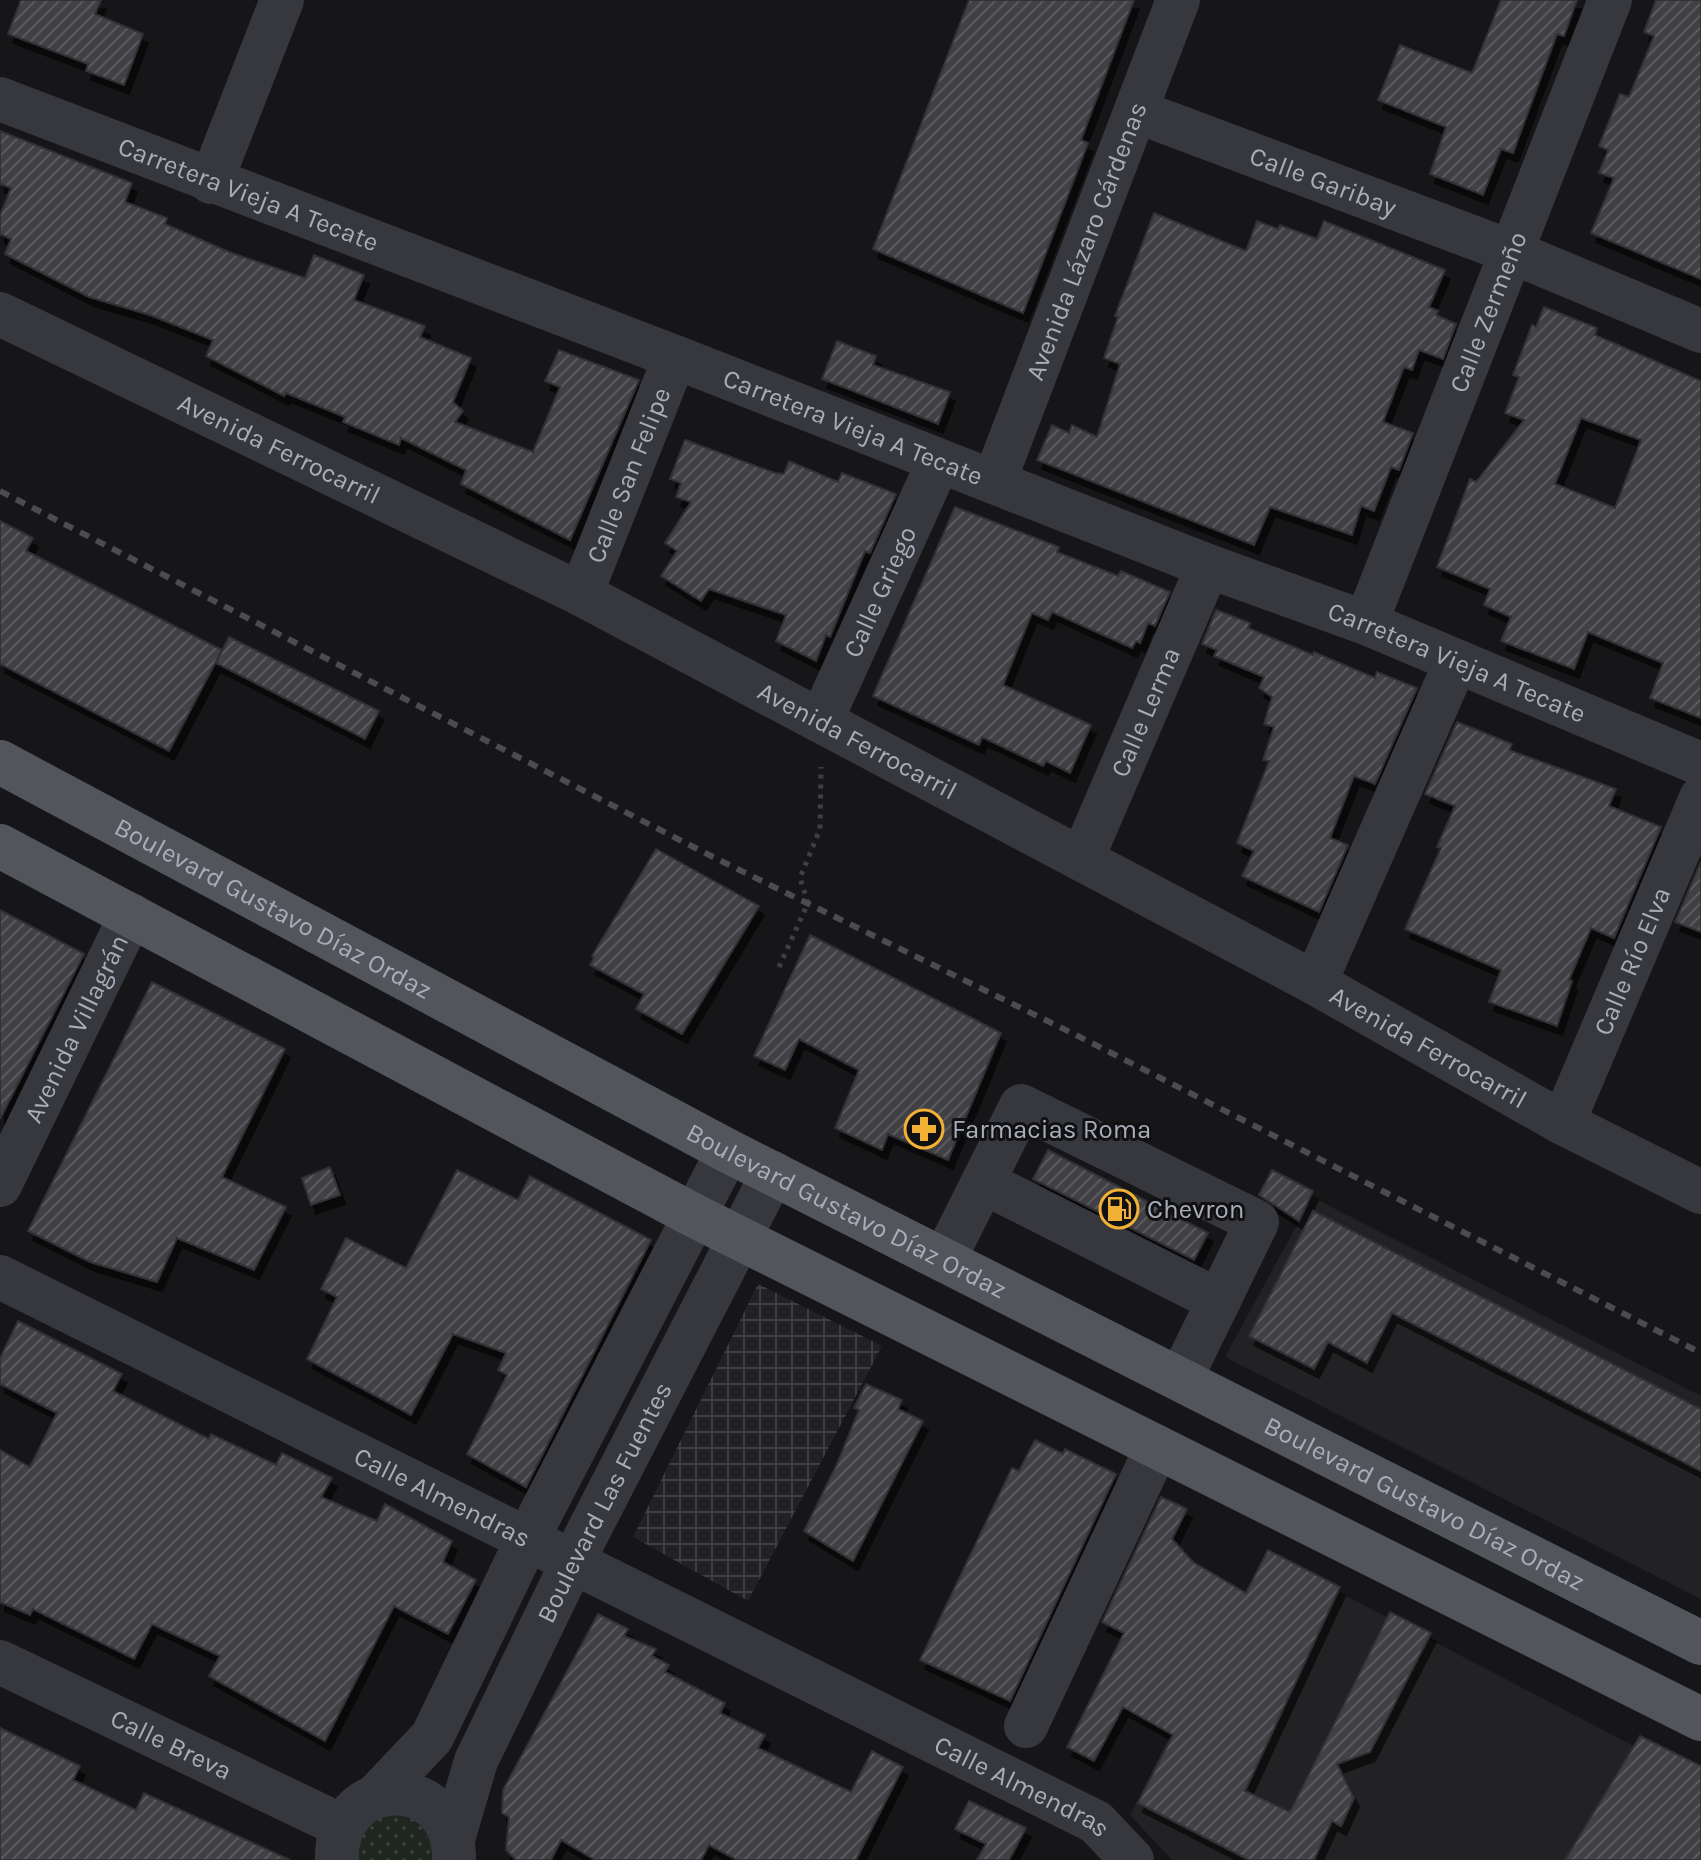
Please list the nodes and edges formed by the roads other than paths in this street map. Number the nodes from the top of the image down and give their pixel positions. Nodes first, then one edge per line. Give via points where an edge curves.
1 (282, 0) edge
2 (1178, 0) edge
3 (1610, 0) edge
4 (0, 99) edge
5 (1136, 111) junction
6 (211, 182) junction
7 (1512, 252) junction
8 (0, 314) edge
9 (1701, 331) edge
10 (675, 357) junction
11 (938, 463) junction
12 (994, 482) junction
13 (1208, 566) junction
14 (581, 594) junction
15 (1366, 623) junction
16 (1455, 664) junction
17 (821, 721) junction
18 (0, 762) edge
19 (1701, 764) edge
20 (1701, 798) edge
21 (0, 846) edge
22 (1082, 859) junction
23 (131, 915) junction
24 (1315, 983) junction
25 (1563, 1123) junction
26 (728, 1151) junction
27 (773, 1173) junction
28 (983, 1182) junction
29 (0, 1185) edge
30 (1701, 1192) edge
31 (693, 1215) junction
32 (739, 1239) junction
33 (945, 1258) junction
34 (0, 1277) edge
35 (1219, 1301) junction
36 (1181, 1378) junction
37 (1157, 1447) junction
38 (528, 1538) junction
39 (572, 1563) junction
40 (1701, 1643) edge
41 (0, 1662) edge
42 (1701, 1719) edge
43 (1026, 1726) dead end
44 (377, 1795) junction
45 (340, 1843) edge
46 (453, 1850) edge
47 (1132, 1860) edge

1 - 6 street
2 - 5 street, Avenida Lázaro Cárdenas
3 - 7 street, Calle Zermeño
4 - 6 street, Carretera Vieja A Tecate
5 - 7 street, Calle Garibay
5 - 12 street, Avenida Lázaro Cárdenas
6 - 10 street, Carretera Vieja A Tecate
7 - 9 street, Calle Garibay
7 - 15 street, Calle Zermeño
8 - 14 street, Avenida Ferrocarril
10 - 11 street, Carretera Vieja A Tecate
10 - 14 street, Calle San Felipe
11 - 12 street, Carretera Vieja A Tecate
11 - 17 street, Calle Griego
12 - 13 street, Carretera Vieja A Tecate
13 - 15 street, Carretera Vieja A Tecate
13 - 22 street, Calle Lerma
14 - 17 street, Avenida Ferrocarril
15 - 16 street, Carretera Vieja A Tecate
16 - 19 street, Carretera Vieja A Tecate
16 - 24 street
17 - 22 street, Avenida Ferrocarril
18 - 26 main road, Boulevard Gustavo Díaz Ordaz
20 - 25 street, Calle Río Elva
21 - 23 main road
22 - 24 street, Avenida Ferrocarril
23 - 29 street, Avenida Villagrán
23 - 31 main road
24 - 25 street, Avenida Ferrocarril
25 - 30 street, Avenida Ferrocarril
26 - 27 main road, Boulevard Gustavo Díaz Ordaz
26 - 31 street, Boulevard Las Fuentes
27 - 32 street, Boulevard Las Fuentes
27 - 33 main road, Boulevard Gustavo Díaz Ordaz
28 - 33 street
28 - 35 street
28 - 35 street via 1021,1106 1257,1222
31 - 32 main road
31 - 38 street, Boulevard Las Fuentes
32 - 37 main road
32 - 39 street, Boulevard Las Fuentes
33 - 36 main road, Boulevard Gustavo Díaz Ordaz
34 - 38 street, Calle Almendras
35 - 36 street
36 - 40 main road, Boulevard Gustavo Díaz Ordaz
37 - 42 main road
37 - 43 street
38 - 39 street, Calle Almendras
38 - 44 street, Boulevard Las Fuentes via 432,1737
39 - 46 street, Boulevard Las Fuentes via 476,1761
39 - 47 street, Calle Almendras via 1096,1822
41 - 45 street, Calle Breva
44 - 45 street, Boulevard Las Fuentes via 357,1807
44 - 46 street via 397,1792 425,1801 446,1821

